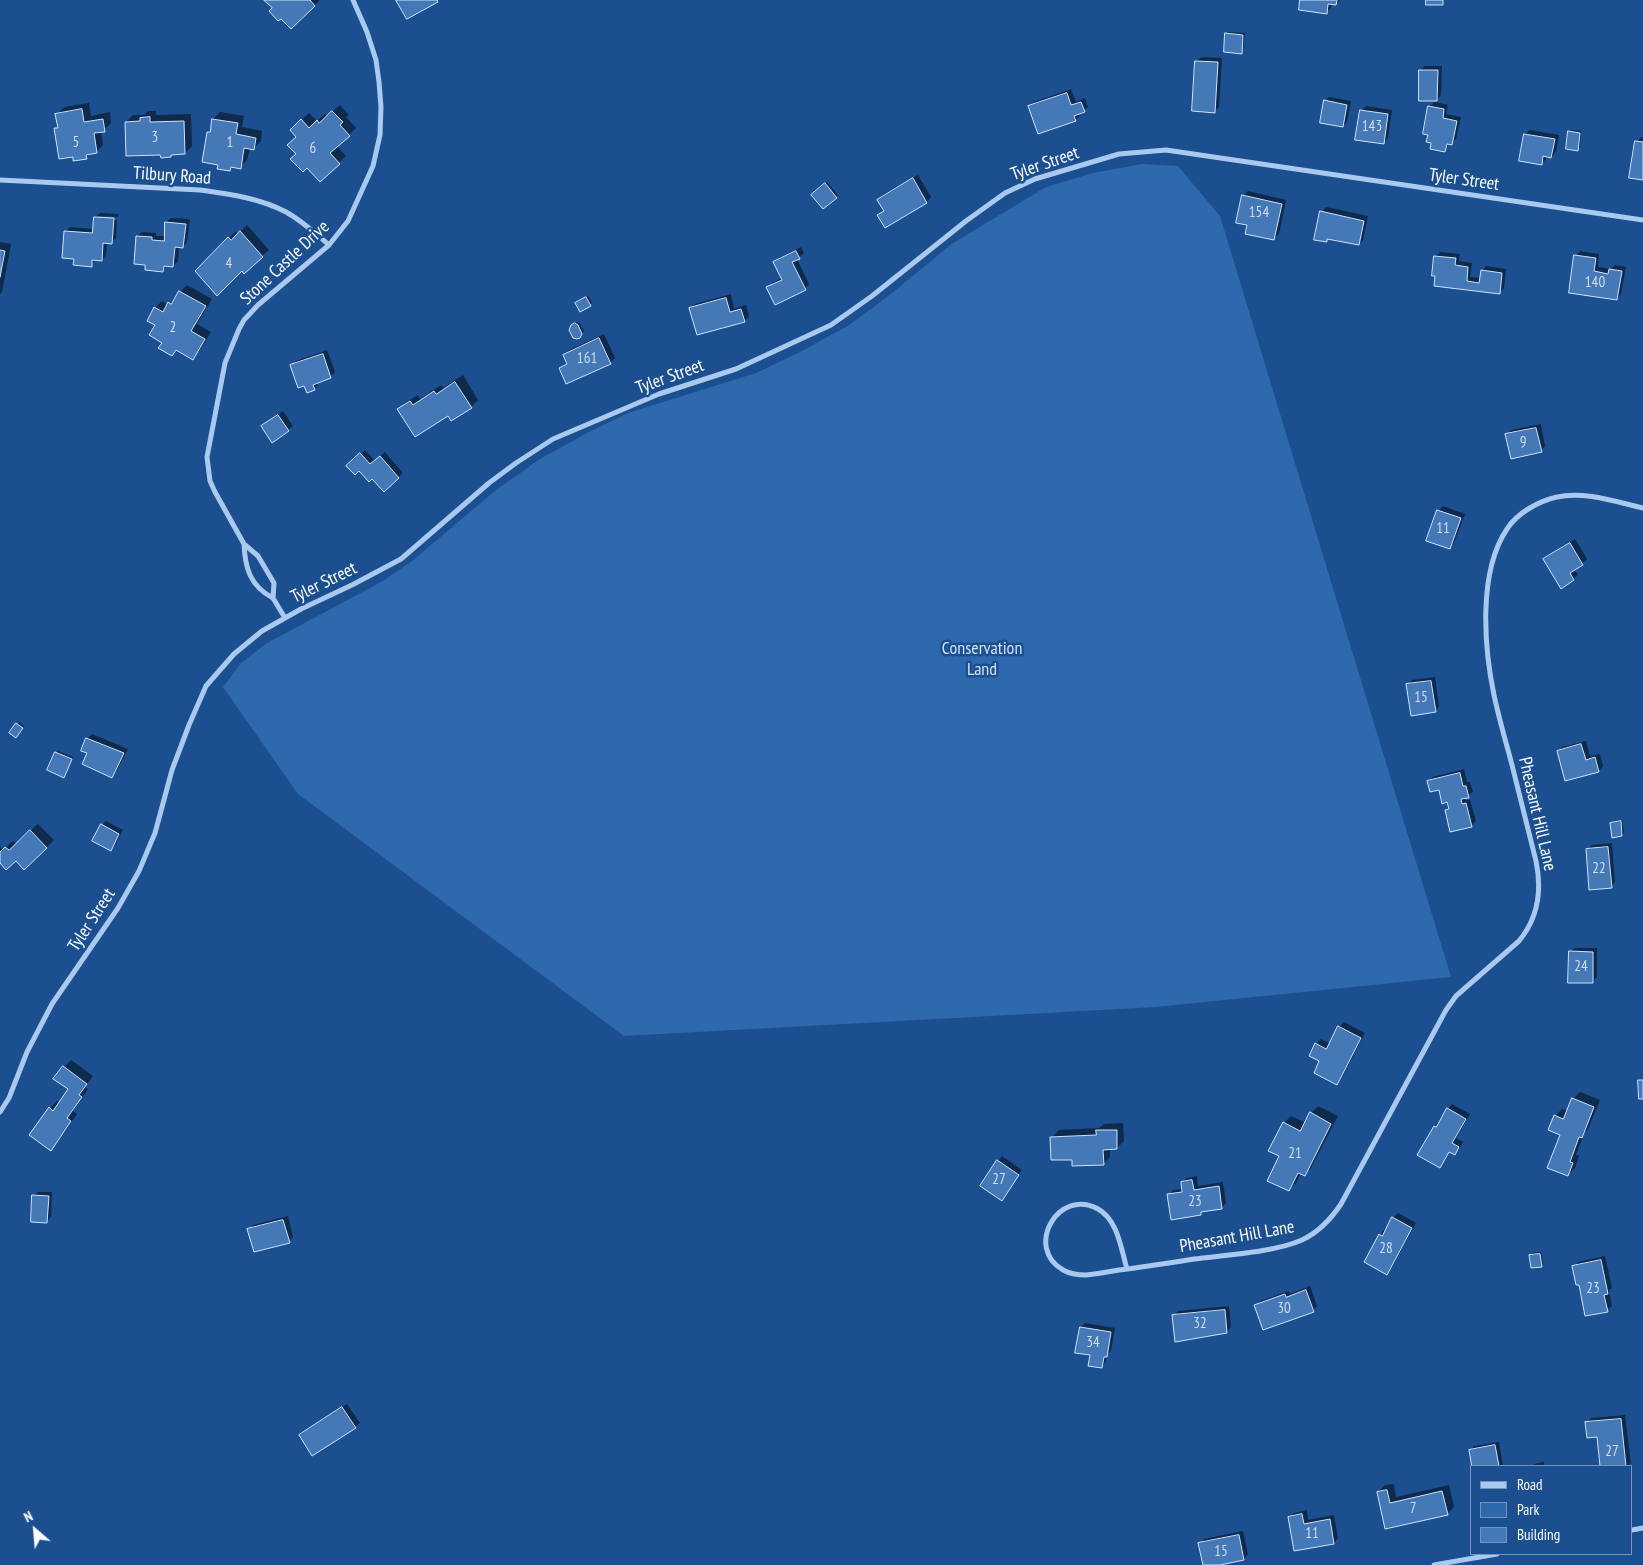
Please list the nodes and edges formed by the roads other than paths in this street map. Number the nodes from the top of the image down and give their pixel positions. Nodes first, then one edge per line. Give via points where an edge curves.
1 (353, 0) edge
2 (0, 180) edge
3 (1643, 220) edge
4 (329, 245) junction
5 (1643, 508) edge
6 (244, 544) junction
7 (273, 598) junction
8 (285, 618) junction
9 (0, 1112) edge
10 (1127, 1269) junction
11 (1491, 1555) edge
12 (1434, 1565) edge

1 - 4 street, Stone Castle Drive via 376,60 380,135 373,166 362,193 348,221
2 - 4 street, Tilbury Road via 231,194 284,211
3 - 8 street, Tyler Street via 1166,150 1119,154 1035,179 1006,193 831,325 736,369 659,394 553,439 489,483 401,559
4 - 6 street, Stone Castle Drive via 251,312 239,329 225,363 209,445 208,469 215,492
5 - 10 street, Pheasant Hill Lane via 1575,495 1543,501 1508,527 1495,554 1488,588 1489,660 1494,695 1539,881 1538,902 1526,933 1456,996 1446,1010 1341,1204 1320,1228 1284,1246
6 - 7 street, Stone Castle Drive via 258,556 274,583
6 - 7 street, Stone Castle Drive via 245,566 260,591
7 - 8 street, Stone Castle Drive
8 - 9 street, Tyler Street via 262,631 234,654 206,686 172,770 155,832 139,870 118,908 52,1004 27,1052 10,1098
10 - 10 street, Pheasant Hill Lane via 1086,1275 1063,1270 1048,1252 1046,1240 1053,1219 1071,1206 1093,1206 1103,1212 1115,1230
11 - 12 street

